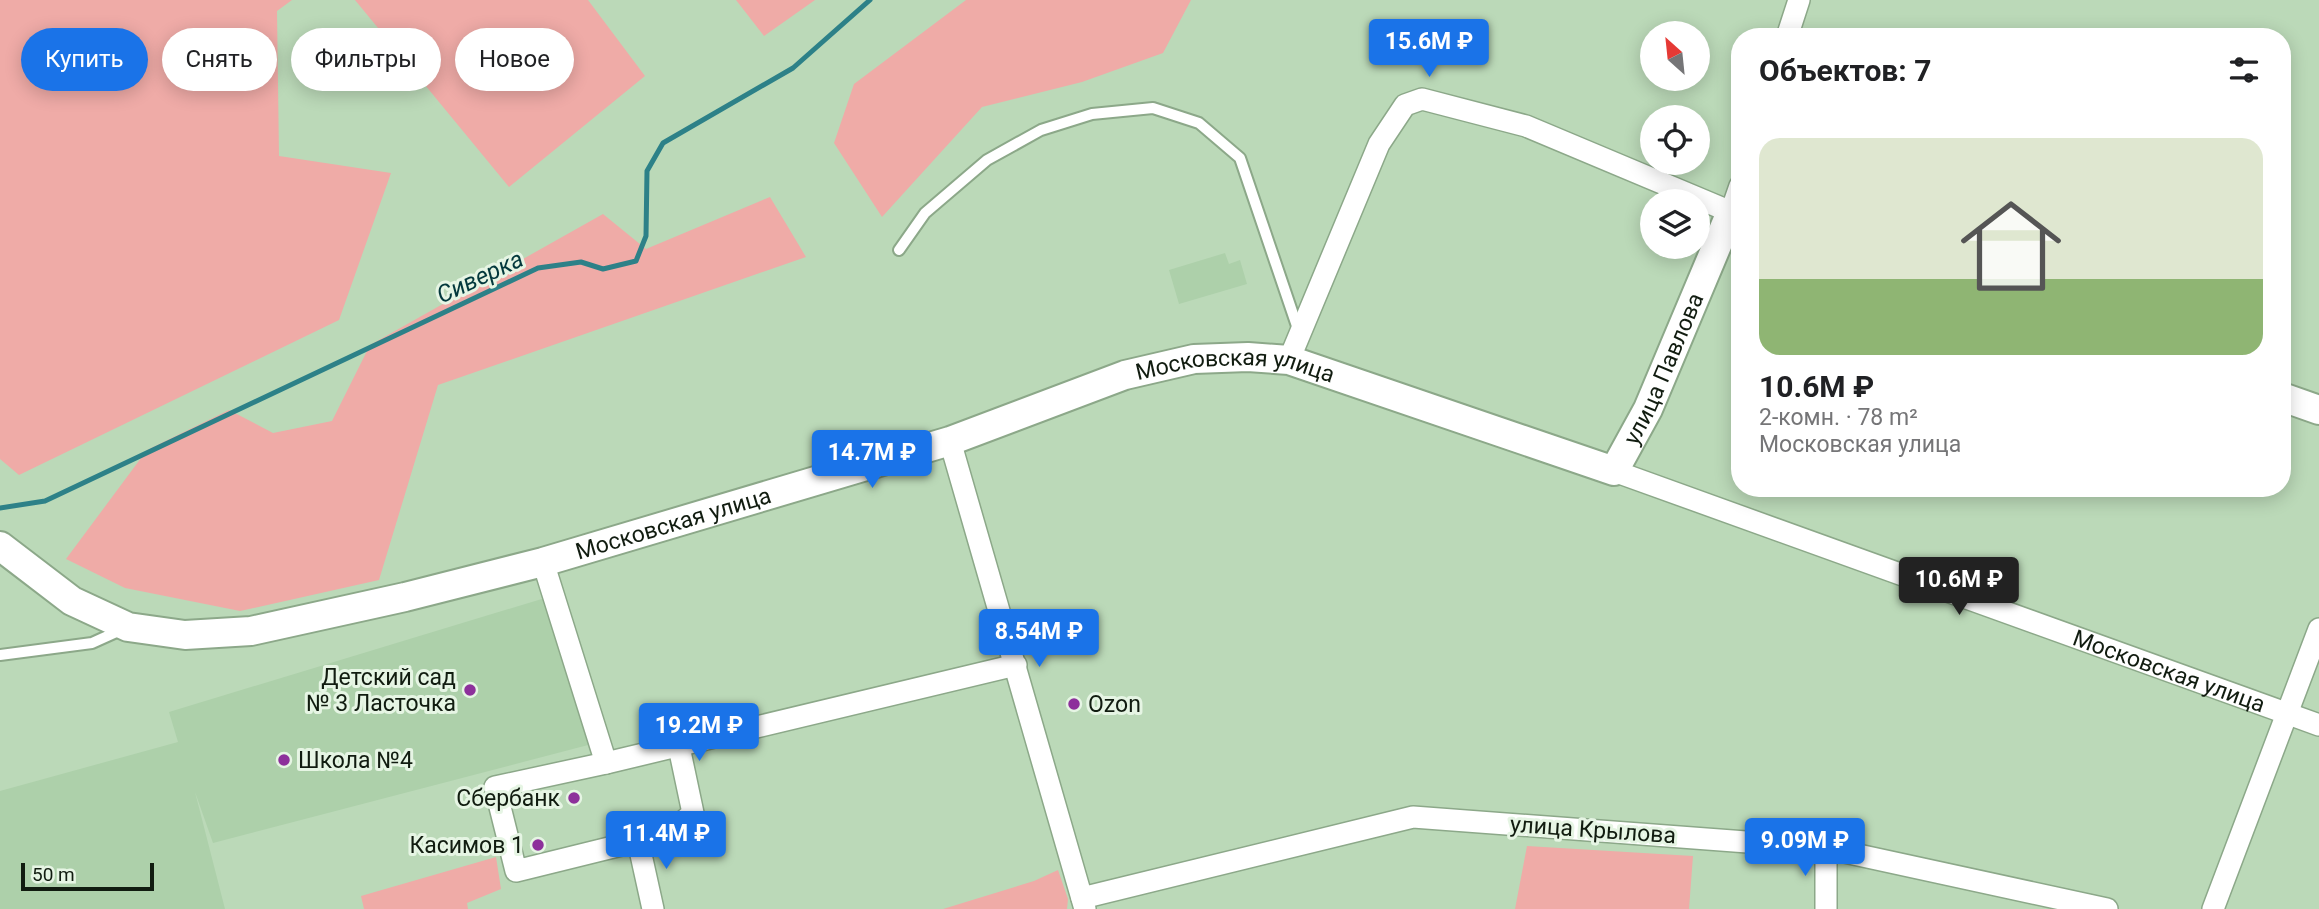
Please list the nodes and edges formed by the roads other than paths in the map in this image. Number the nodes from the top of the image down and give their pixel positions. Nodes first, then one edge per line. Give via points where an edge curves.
1 (1799, 0) edge
2 (1790, 28) edge
3 (1731, 202) edge
4 (1731, 218) edge
5 (899, 250) dead end
6 (1294, 347) junction
7 (2291, 400) edge
8 (2319, 410) edge
9 (950, 441) junction
10 (1614, 471) junction
11 (8, 552) edge
12 (543, 562) junction
13 (128, 627) junction
14 (2319, 629) edge
15 (0, 655) edge
16 (1016, 665) junction
17 (2286, 713) junction
18 (2319, 725) edge
19 (679, 747) junction
20 (606, 763) junction
21 (638, 841) junction
22 (1826, 848) junction
23 (2051, 903) edge
24 (1083, 904) edge
25 (653, 909) edge
26 (1826, 909) edge
27 (2107, 909) edge
28 (2213, 909) edge

1 - 2 street
3 - 6 street via 1527,126 1422,99 1405,105 1379,144
4 - 10 main road, улица Павлова via 1648,409
5 - 6 lane via 925,214 987,160 1041,130 1092,114 1153,108 1199,123 1240,158
6 - 9 main road, Московская улица via 1194,359 1125,374
6 - 10 main road, Московская улица
7 - 8 main road
9 - 12 main road, Московская улица
9 - 16 street
10 - 17 street, Московская улица
11 - 13 main road, Московская улица via 72,601
12 - 13 main road, Московская улица via 251,631 185,635
12 - 20 street
13 - 15 lane via 92,643
14 - 17 street
16 - 19 street
16 - 24 street
17 - 18 street, Московская улица
17 - 28 street
19 - 20 street
19 - 21 street via 693,813 670,833
20 - 21 street via 495,787 516,872
21 - 25 street
22 - 23 street, улица Крылова
22 - 24 street, улица Крылова via 1413,817
22 - 26 street
23 - 27 street, улица Крылова

